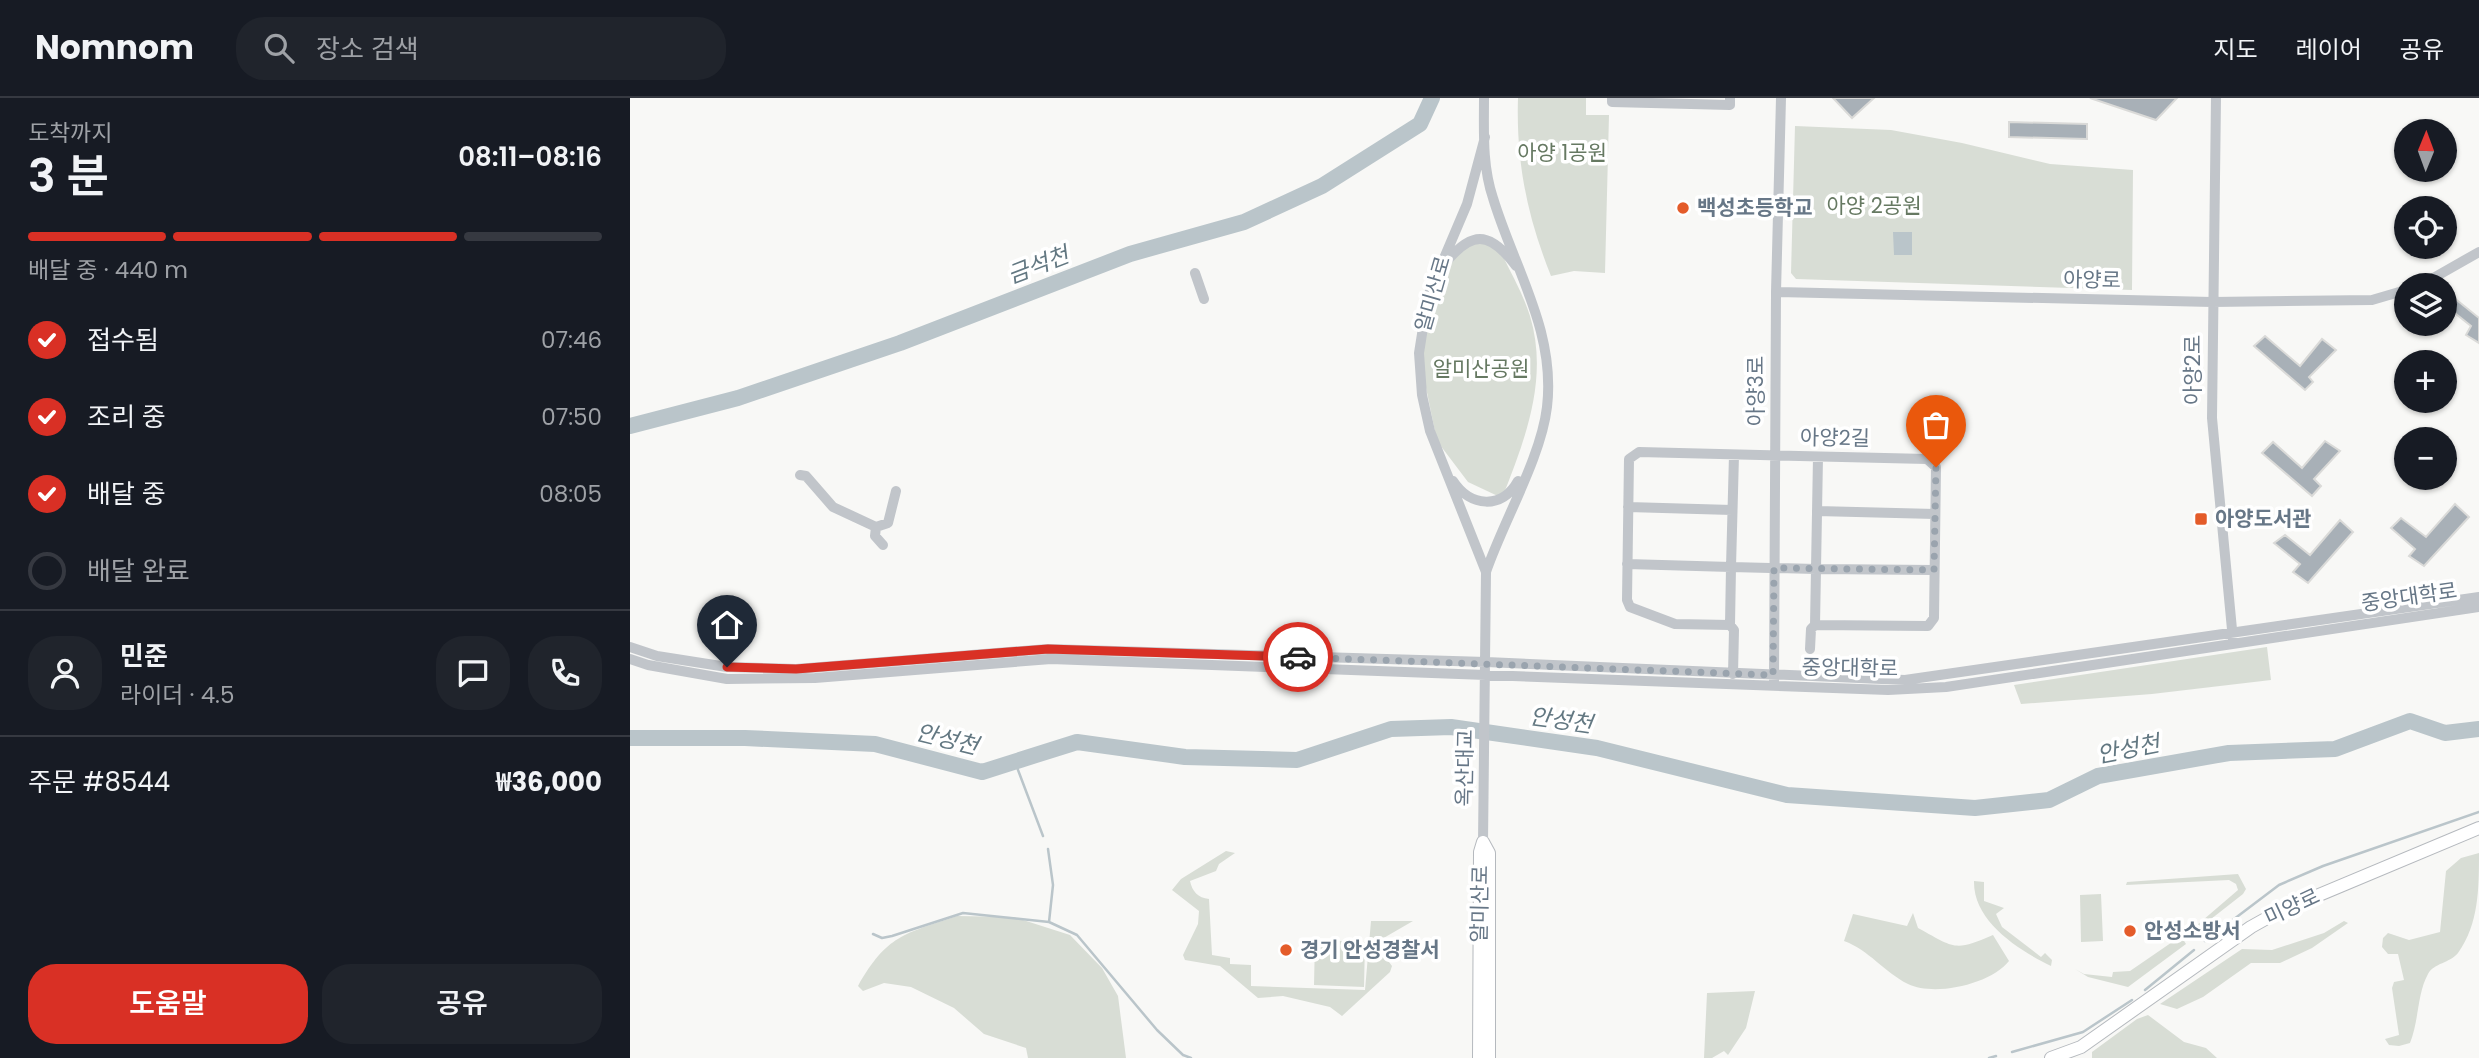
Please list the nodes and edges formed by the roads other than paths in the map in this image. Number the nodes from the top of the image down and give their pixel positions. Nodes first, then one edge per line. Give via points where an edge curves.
1 (1484, 98) edge
2 (1612, 98) edge
3 (1730, 98) edge
4 (1781, 98) edge
5 (2217, 98) edge
6 (1643, 101) edge
7 (1485, 138) junction
8 (2479, 252) edge
9 (1195, 273) dead end
10 (2442, 273) edge
11 (1436, 276) junction
12 (1524, 277) junction
13 (1776, 292) junction
14 (2394, 294) edge
15 (1204, 299) dead end
16 (2212, 302) junction
17 (1535, 449) junction
18 (1438, 450) junction
19 (1734, 455) junction
20 (1775, 456) junction
21 (1818, 457) junction
22 (800, 475) dead end
23 (896, 491) dead end
24 (1628, 507) junction
25 (1732, 510) junction
26 (1817, 511) junction
27 (1935, 514) junction
28 (876, 527) junction
29 (883, 545) dead end
30 (1628, 564) junction
31 (1731, 567) junction
32 (1774, 568) junction
33 (1816, 569) junction
34 (1934, 570) junction
35 (1486, 572) junction
36 (2479, 597) edge
37 (2479, 607) edge
38 (1730, 625) junction
39 (1815, 625) junction
40 (2232, 638) junction
41 (630, 647) edge
42 (1810, 649) dead end
43 (630, 659) edge
44 (1486, 668) junction
45 (1733, 674) junction
46 (1774, 680) junction
47 (1486, 695) joint
48 (2479, 828) edge
49 (1483, 842) junction
50 (1479, 1058) edge
51 (1489, 1058) edge
52 (2051, 1058) edge

1 - 7 street, 알미산로
2 - 6 street via 1612,102
3 - 6 street via 1730,105
4 - 13 street, 아양3로
5 - 16 street, 아양2로
7 - 11 street, 알미산로 via 1466,204
7 - 12 street, 알미산로 via 1484,163 1493,199
8 - 10 street
9 - 15 street
11 - 12 street via 1458,249 1476,238 1504,250
11 - 18 street, 알미산로 via 1422,320 1419,353 1422,395
12 - 17 street, 알미산로 via 1549,374 1547,409
13 - 16 street, 아양로
13 - 20 street, 아양3로
14 - 16 street, 아양로 via 2372,300
16 - 40 street, 아양2로 via 2212,418
17 - 18 street via 1516,485 1489,504 1460,492
17 - 35 street, 알미산로
18 - 35 street, 알미산로
19 - 20 street, 아양2길
19 - 24 street, 아양2길 via 1639,452 1629,459
19 - 25 street
20 - 21 street, 아양2길
20 - 32 street, 아양3로
21 - 26 street
21 - 27 street, 아양2길 via 1927,459 1936,467
22 - 28 street via 806,475 833,508
23 - 28 street via 888,523
24 - 25 street
24 - 30 street, 아양2길
25 - 31 street
26 - 27 street
26 - 33 street
27 - 34 street, 아양2길
28 - 29 street via 875,536
30 - 31 street
30 - 38 street, 아양2길 via 1630,607 1675,624
31 - 32 street
31 - 38 street
32 - 33 street
32 - 46 street, 아양3로
33 - 34 street
33 - 39 street
34 - 39 street, 아양2길 via 1934,618 1928,626
35 - 44 street, 알미산로
36 - 40 street, 중앙대학로
37 - 40 street, 중앙대학로
38 - 45 street via 1734,630
39 - 42 street
40 - 46 street, 중앙대학로 via 1905,680
41 - 44 street, 중앙대학로 via 727,667 796,669 1048,649
43 - 44 street, 중앙대학로 via 727,679 815,678 1051,659
44 - 45 street, 중앙대학로
44 - 46 street, 중앙대학로
44 - 47 street, 알미산로
45 - 46 street, 중앙대학로
47 - 49 street, 옥산대교
48 - 52 main road, 미양로 via 2276,913 2081,1047
49 - 50 main road, 알미산로
49 - 51 main road, 알미산로 via 1489,853

